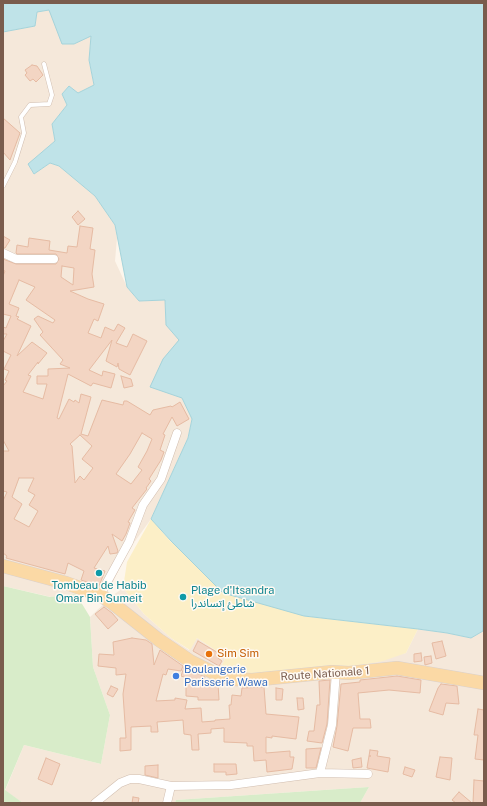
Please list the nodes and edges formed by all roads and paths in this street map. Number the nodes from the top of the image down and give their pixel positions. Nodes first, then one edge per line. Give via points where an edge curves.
1 (44, 64) dead end
2 (3, 186) edge
3 (3, 253) edge
4 (54, 259) dead end
5 (177, 433) dead end
6 (3, 566) edge
7 (100, 595) junction
8 (336, 672) junction
9 (484, 683) edge
10 (320, 773) junction
11 (368, 774) dead end
12 (171, 786) junction
13 (95, 803) edge
14 (167, 803) edge

1 - 2 lane via 52,95 48,104 30,105 21,117 24,133 15,162
3 - 4 street via 16,259
5 - 7 street via 161,479 143,505 129,542
6 - 7 main road, Route Nationale 1
7 - 8 main road, Route Nationale 1 via 190,661 232,679 252,680
8 - 9 main road, Route Nationale 1 via 397,668
8 - 10 street via 332,725
10 - 11 street
10 - 12 street via 230,784
12 - 13 street via 130,779 120,783
12 - 14 street

